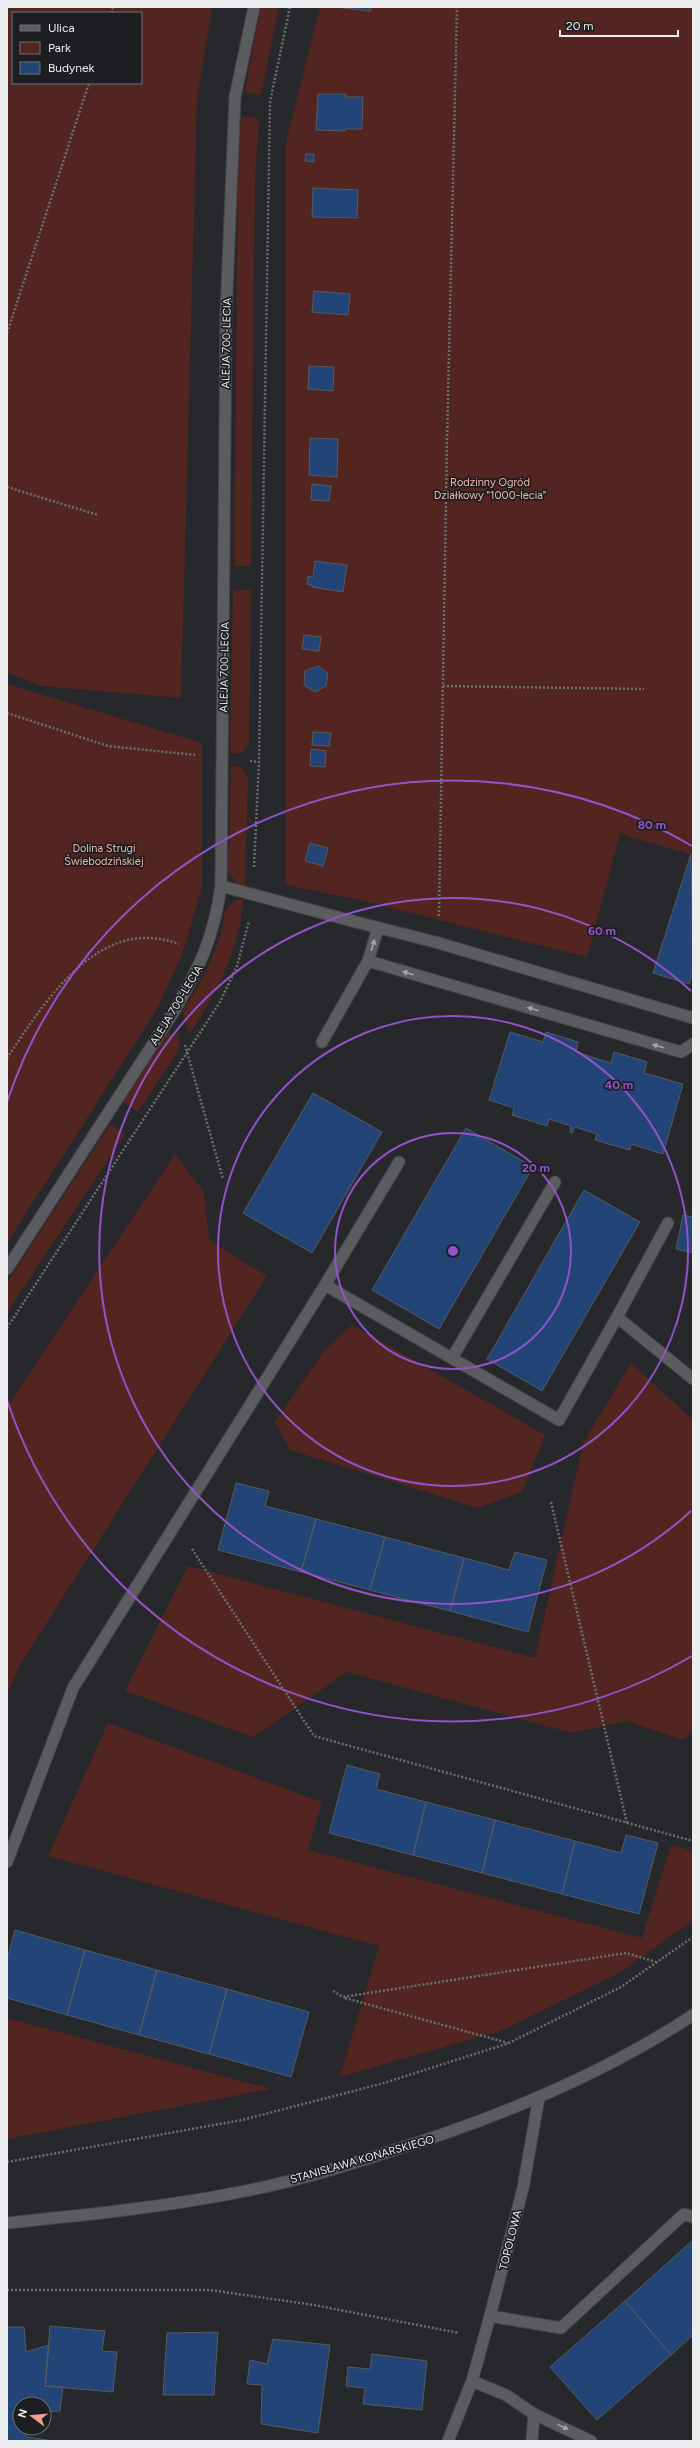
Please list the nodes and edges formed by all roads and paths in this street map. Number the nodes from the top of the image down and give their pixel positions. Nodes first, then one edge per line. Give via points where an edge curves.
1 (254, 7) edge
2 (457, 7) edge
3 (89, 84) edge
4 (7, 333) edge
5 (7, 487) edge
6 (98, 515) dead end
7 (443, 686) junction
8 (644, 689) dead end
9 (7, 713) edge
10 (222, 758) junction
11 (259, 762) dead end
12 (221, 886) junction
13 (378, 928) junction
14 (436, 942) junction
15 (206, 953) junction
16 (368, 961) junction
17 (173, 1013) junction
18 (693, 1018) edge
19 (322, 1042) dead end
20 (693, 1044) edge
21 (7, 1058) edge
22 (399, 1162) dead end
23 (222, 1179) dead end
24 (555, 1182) dead end
25 (668, 1223) dead end
26 (7, 1269) edge
27 (325, 1285) junction
28 (617, 1317) junction
29 (452, 1358) junction
30 (693, 1379) edge
31 (551, 1502) dead end
32 (175, 1524) junction
33 (627, 1823) junction
34 (693, 1841) edge
35 (7, 1862) edge
36 (693, 1937) edge
37 (656, 1962) junction
38 (334, 1991) dead end
39 (343, 1997) junction
40 (693, 2016) edge
41 (509, 2043) junction
42 (539, 2097) junction
43 (7, 2162) edge
44 (689, 2215) edge
45 (7, 2223) edge
46 (7, 2290) edge
47 (490, 2316) junction
48 (483, 2340) junction
49 (472, 2381) junction
50 (534, 2414) junction
51 (448, 2441) edge
52 (532, 2441) edge
53 (591, 2441) edge

1 - 10 street, ALEJA 700-LECIA via 234,104 226,314
2 - 7 path
3 - 4 path
5 - 6 path
7 - 8 path
7 - 14 path via 439,928
9 - 10 path via 108,746
10 - 11 path
10 - 12 street, ALEJA 700-LECIA
12 - 13 street
12 - 15 street, ALEJA 700-LECIA via 217,920
13 - 14 street
16 -> 13 street
14 - 18 street
15 - 17 street, ALEJA 700-LECIA
15 - 21 path via 167,939 142,938 117,943 84,961 47,1000
16 - 19 street
20 -> 16 street via 681,1052
17 - 23 path via 188,1052
17 - 26 street, ALEJA 700-LECIA
22 - 27 street
24 - 29 street
25 - 28 street
27 - 29 street
27 - 32 street
28 - 29 street via 558,1420
28 - 30 street
31 - 33 path
32 - 33 path via 314,1736
32 - 35 street via 73,1688
33 - 34 path
36 - 37 path
37 - 39 path via 626,1953
37 - 41 path via 621,1987
38 - 39 path
39 - 41 path
40 - 42 street, STANISŁAWA KONARSKIEGO via 620,2058
41 - 43 path via 384,2083 242,2120
42 - 45 street, STANISŁAWA KONARSKIEGO via 446,2134 326,2171 246,2191 121,2211
42 - 47 street, TOPOLOWA via 523,2188
44 - 47 street via 561,2328
46 - 48 path via 210,2290 314,2305 434,2327
47 - 48 street, TOPOLOWA
48 - 49 street, TOPOLOWA
49 - 50 street via 506,2395
49 - 51 street, TOPOLOWA
50 - 52 street
50 -> 53 street

